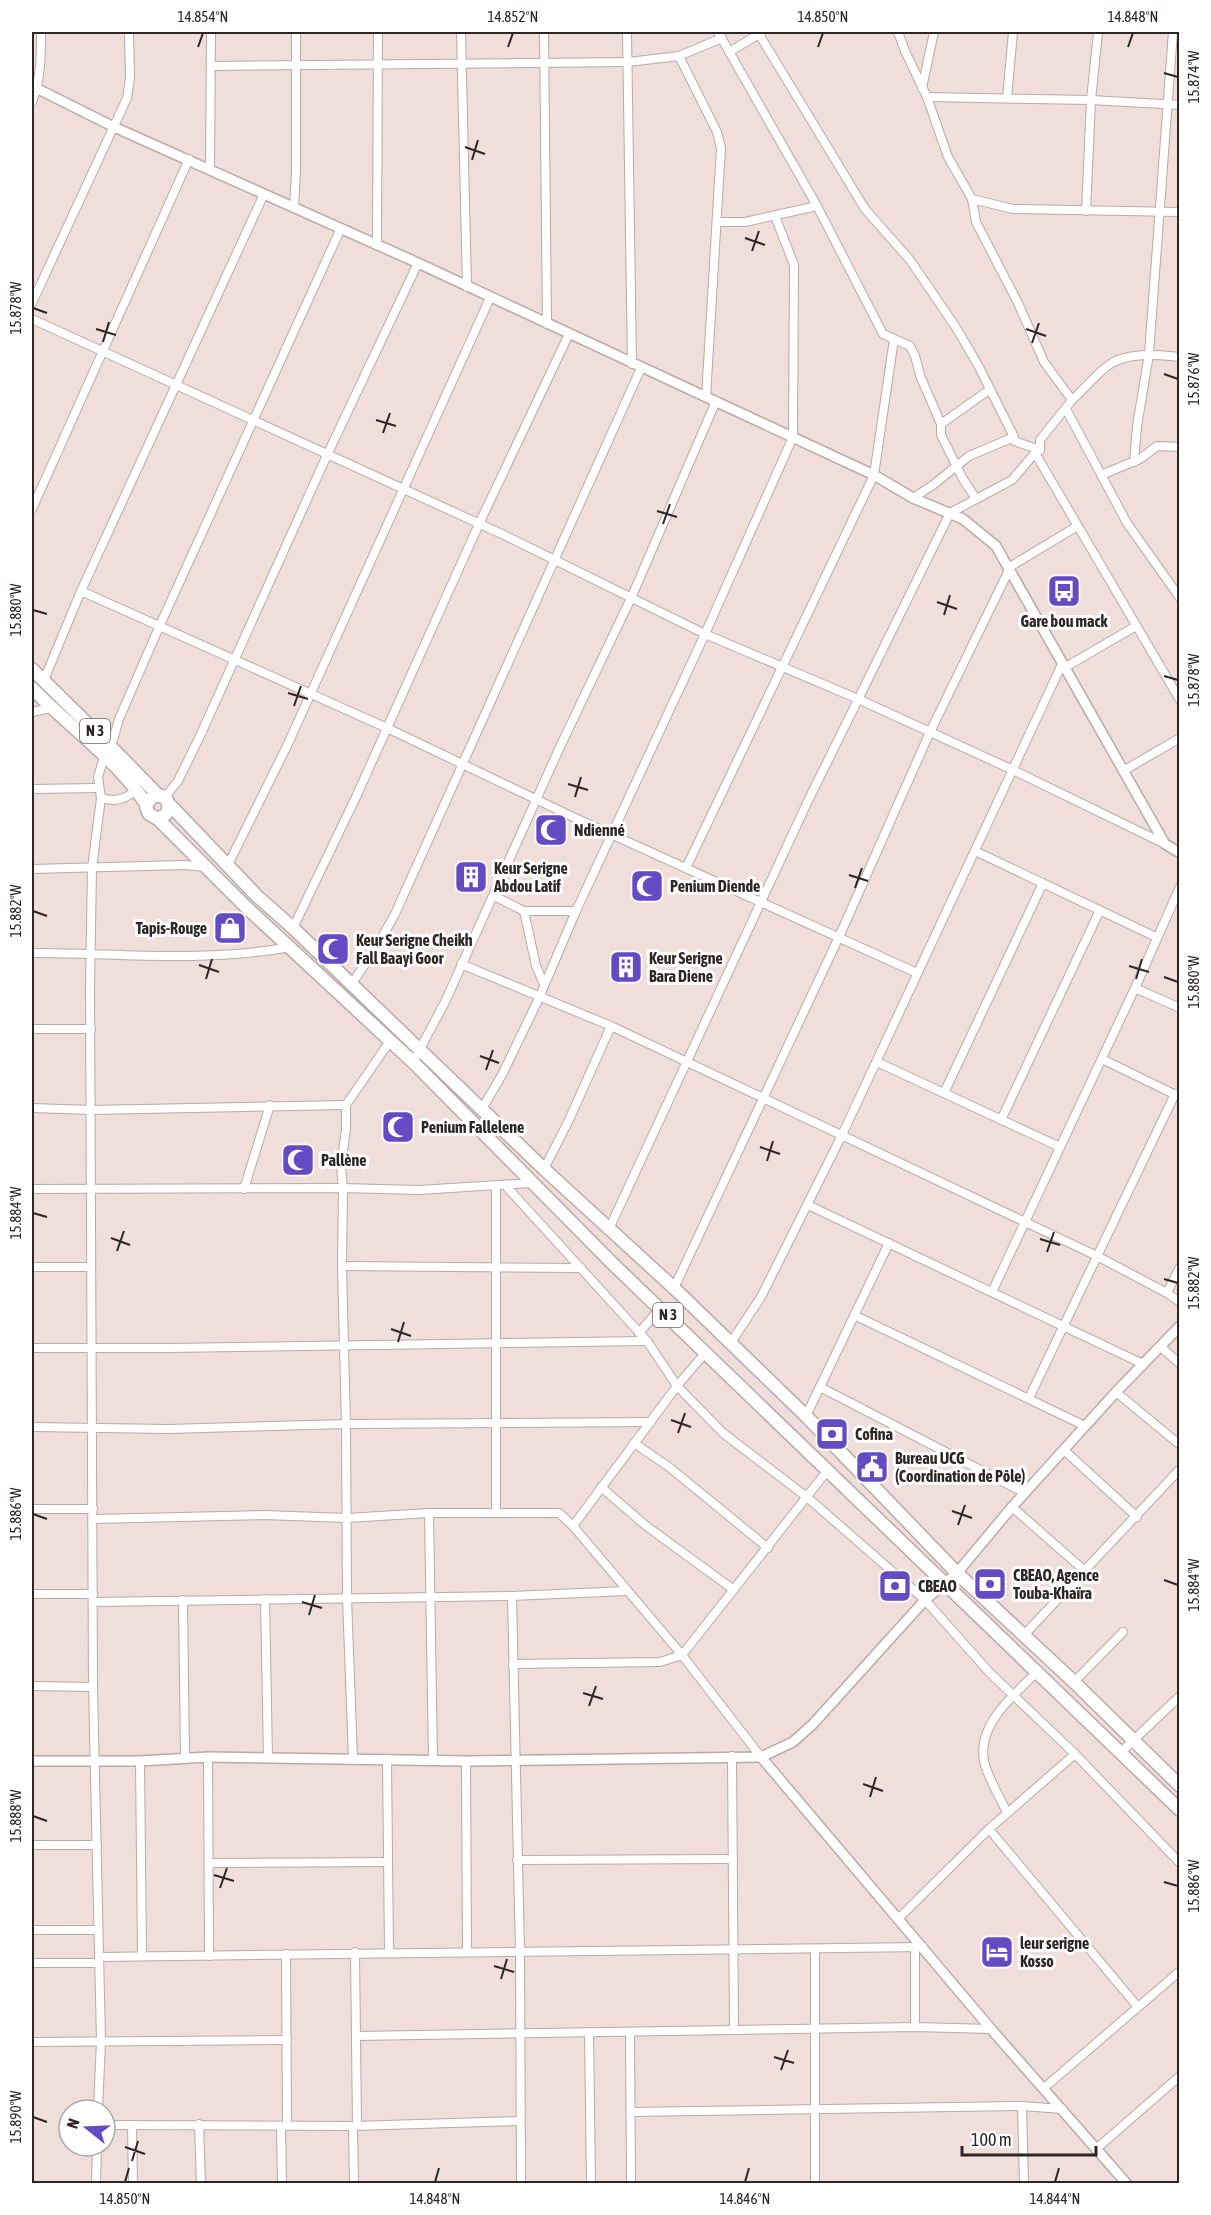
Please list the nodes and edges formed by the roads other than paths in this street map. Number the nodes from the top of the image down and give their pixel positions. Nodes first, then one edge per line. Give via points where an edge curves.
1 (41, 32) edge
2 (129, 32) edge
3 (211, 32) edge
4 (296, 32) edge
5 (378, 32) edge
6 (462, 32) edge
7 (544, 32) edge
8 (627, 32) edge
9 (898, 32) edge
10 (934, 32) edge
11 (1013, 32) edge
12 (1098, 32) edge
13 (1173, 32) edge
14 (762, 33) edge
15 (720, 35) edge
16 (729, 52) junction
17 (679, 56) junction
18 (545, 63) junction
19 (628, 63) junction
20 (463, 64) junction
21 (212, 66) junction
22 (296, 66) junction
23 (379, 66) junction
24 (34, 88) edge
25 (922, 88) junction
26 (927, 97) junction
27 (1007, 98) junction
28 (1091, 99) junction
29 (32, 102) edge
30 (1168, 104) junction
31 (1179, 105) edge
32 (114, 127) junction
33 (189, 159) junction
34 (210, 169) junction
35 (264, 194) junction
36 (972, 199) junction
37 (817, 206) junction
38 (294, 208) junction
39 (1086, 211) junction
40 (1159, 211) junction
41 (1179, 213) edge
42 (775, 216) junction
43 (718, 222) junction
44 (341, 228) junction
45 (377, 245) junction
46 (418, 263) junction
47 (467, 287) junction
48 (490, 298) junction
49 (32, 303) edge
50 (32, 319) edge
51 (547, 324) junction
52 (569, 334) junction
53 (894, 339) junction
54 (103, 353) junction
55 (1149, 354) junction
56 (1179, 357) edge
57 (637, 366) junction
58 (176, 385) junction
59 (989, 390) junction
60 (706, 397) junction
61 (1072, 400) junction
62 (716, 401) junction
63 (1066, 409) junction
64 (252, 419) junction
65 (941, 424) junction
66 (793, 437) junction
67 (1014, 437) junction
68 (1179, 447) edge
69 (1037, 452) junction
70 (328, 453) junction
71 (1134, 462) junction
72 (957, 467) junction
73 (874, 475) junction
74 (1101, 475) junction
75 (404, 489) junction
76 (913, 498) junction
77 (976, 499) junction
78 (32, 509) edge
79 (950, 513) junction
80 (479, 524) junction
81 (1076, 527) junction
82 (556, 560) junction
83 (1008, 569) junction
84 (81, 591) junction
85 (632, 596) junction
86 (1179, 598) edge
87 (160, 625) junction
88 (1136, 626) junction
89 (705, 634) junction
90 (235, 659) junction
91 (1063, 666) junction
92 (782, 667) junction
93 (32, 669) edge
94 (44, 680) junction
95 (32, 688) edge
96 (311, 694) junction
97 (858, 699) junction
98 (1179, 700) edge
99 (51, 708) junction
100 (32, 712) edge
101 (387, 728) junction
102 (930, 732) junction
103 (1179, 738) edge
104 (108, 752) junction
105 (463, 764) junction
106 (1012, 770) junction
107 (1123, 771) junction
108 (98, 788) junction
109 (32, 789) edge
110 (136, 790) junction
111 (101, 798) junction
112 (164, 799) junction
113 (536, 800) junction
114 (147, 804) junction
115 (158, 819) junction
116 (612, 834) junction
117 (1165, 844) junction
118 (975, 850) junction
119 (1179, 853) edge
120 (228, 865) junction
121 (206, 867) junction
122 (32, 868) edge
123 (92, 868) junction
124 (686, 868) junction
125 (1043, 883) junction
126 (1179, 887) edge
127 (494, 896) junction
128 (761, 902) junction
129 (1100, 910) junction
130 (524, 911) junction
131 (576, 911) junction
132 (293, 928) junction
133 (839, 937) junction
134 (1156, 937) junction
135 (290, 947) junction
136 (32, 953) edge
137 (92, 953) junction
138 (461, 964) junction
139 (917, 973) junction
140 (544, 984) junction
141 (351, 985) junction
142 (1135, 988) junction
143 (539, 998) junction
144 (1179, 1008) edge
145 (611, 1026) junction
146 (32, 1029) edge
147 (91, 1029) junction
148 (390, 1041) junction
149 (421, 1050) junction
150 (1102, 1059) junction
151 (413, 1062) junction
152 (877, 1062) junction
153 (687, 1063) junction
154 (944, 1092) junction
155 (1177, 1096) edge
156 (763, 1099) junction
157 (270, 1105) junction
158 (346, 1105) junction
159 (32, 1108) edge
160 (483, 1109) junction
161 (91, 1110) junction
162 (1001, 1120) junction
163 (842, 1135) junction
164 (1060, 1148) junction
165 (544, 1169) junction
166 (532, 1182) junction
167 (505, 1185) junction
168 (496, 1186) junction
169 (343, 1188) junction
170 (32, 1189) edge
171 (92, 1189) junction
172 (244, 1189) junction
173 (808, 1205) junction
174 (1026, 1222) junction
175 (609, 1229) junction
176 (889, 1243) junction
177 (1097, 1256) junction
178 (342, 1266) junction
179 (32, 1267) edge
180 (91, 1267) junction
181 (495, 1267) junction
182 (1179, 1267) edge
183 (581, 1268) junction
184 (674, 1288) junction
185 (992, 1292) junction
186 (1167, 1293) junction
187 (1179, 1302) edge
188 (661, 1307) junction
189 (854, 1315) junction
190 (1064, 1326) junction
191 (1179, 1326) edge
192 (639, 1333) junction
193 (646, 1341) junction
194 (495, 1344) junction
195 (730, 1344) junction
196 (344, 1345) junction
197 (1160, 1346) junction
198 (32, 1348) edge
199 (93, 1348) junction
200 (706, 1352) junction
201 (1143, 1364) junction
202 (1179, 1364) edge
203 (677, 1386) junction
204 (820, 1387) junction
205 (1116, 1392) junction
206 (1029, 1398) junction
207 (806, 1416) junction
208 (651, 1422) junction
209 (346, 1424) junction
210 (496, 1424) junction
211 (1085, 1426) junction
212 (32, 1427) edge
213 (94, 1428) junction
214 (634, 1443) junction
215 (1179, 1445) edge
216 (1065, 1451) junction
217 (1179, 1469) edge
218 (827, 1471) junction
219 (601, 1487) junction
220 (1025, 1493) junction
221 (808, 1498) junction
222 (1012, 1507) junction
223 (32, 1509) edge
224 (93, 1509) junction
225 (496, 1512) junction
226 (429, 1513) junction
227 (1137, 1516) junction
228 (347, 1518) junction
229 (94, 1519) junction
230 (573, 1526) junction
231 (768, 1548) junction
232 (1085, 1571) junction
233 (957, 1573) junction
234 (945, 1585) junction
235 (734, 1590) junction
236 (626, 1591) junction
237 (32, 1594) edge
238 (512, 1596) junction
239 (431, 1597) junction
240 (93, 1598) junction
241 (347, 1598) junction
242 (265, 1599) junction
243 (183, 1600) junction
244 (925, 1600) junction
245 (1123, 1632) dead end
246 (1024, 1635) junction
247 (682, 1655) junction
248 (513, 1664) junction
249 (1037, 1672) junction
250 (1074, 1682) junction
251 (32, 1686) edge
252 (93, 1687) junction
253 (1015, 1695) junction
254 (1179, 1696) edge
255 (1134, 1740) junction
256 (1121, 1752) junction
257 (1075, 1754) junction
258 (732, 1756) junction
259 (208, 1757) junction
260 (762, 1757) junction
261 (185, 1758) junction
262 (268, 1758) junction
263 (352, 1759) junction
264 (387, 1759) junction
265 (94, 1760) junction
266 (433, 1760) junction
267 (32, 1761) edge
268 (140, 1761) junction
269 (466, 1761) junction
270 (515, 1761) junction
271 (1179, 1786) edge
272 (1179, 1810) edge
273 (1007, 1813) junction
274 (989, 1829) junction
275 (32, 1845) edge
276 (97, 1845) junction
277 (733, 1859) junction
278 (518, 1860) junction
279 (388, 1862) junction
280 (209, 1863) junction
281 (1179, 1863) edge
282 (899, 1918) junction
283 (32, 1930) edge
284 (98, 1930) junction
285 (919, 1948) junction
286 (734, 1949) junction
287 (815, 1949) junction
288 (468, 1951) junction
289 (520, 1951) junction
290 (389, 1952) junction
291 (355, 1953) junction
292 (286, 1954) junction
293 (142, 1956) junction
294 (209, 1956) junction
295 (99, 1960) junction
296 (32, 1963) edge
297 (1179, 1971) edge
298 (1137, 2006) junction
299 (915, 2027) junction
300 (815, 2029) junction
301 (991, 2029) junction
302 (734, 2030) junction
303 (630, 2032) junction
304 (520, 2033) junction
305 (588, 2033) junction
306 (357, 2036) junction
307 (286, 2040) junction
308 (101, 2041) junction
309 (32, 2042) edge
310 (1179, 2076) edge
311 (1044, 2088) junction
312 (99, 2098) edge
313 (1022, 2106) junction
314 (814, 2109) junction
315 (1062, 2109) junction
316 (631, 2112) junction
317 (520, 2121) junction
318 (200, 2124) junction
319 (117, 2125) edge
320 (132, 2125) junction
321 (284, 2126) junction
322 (355, 2126) junction
323 (1096, 2149) junction
324 (97, 2158) edge
325 (96, 2184) edge
326 (133, 2184) edge
327 (201, 2184) edge
328 (282, 2184) edge
329 (354, 2184) edge
330 (521, 2184) edge
331 (591, 2184) edge
332 (631, 2184) edge
333 (815, 2184) edge
334 (1024, 2184) edge
335 (1127, 2184) edge

1 - 24 street via 41,64
2 - 32 street via 129,87
3 - 21 street
4 - 22 street
5 - 23 street
6 - 20 street
7 - 18 street
8 - 19 street
9 - 25 street
10 - 25 street
11 - 27 street
12 - 28 street
13 - 30 street
14 - 16 street
14 - 59 street via 865,208 910,260 955,326
15 - 16 street
15 - 17 street
16 - 37 street
17 - 19 street
17 - 43 street via 719,137
18 - 19 street
18 - 20 street
18 - 51 street
19 - 57 street
20 - 23 street
20 - 47 street
21 - 22 street
21 - 34 street
22 - 23 street
22 - 38 street
23 - 45 street
24 - 29 street
24 - 32 street
25 - 26 street
26 - 27 street
26 - 36 street via 948,157
27 - 28 street
28 - 30 street
28 - 39 street
30 - 31 street
30 - 40 street
32 - 33 street
32 - 49 street
33 - 34 street
33 - 54 street
34 - 35 street
35 - 38 street
35 - 58 street
36 - 39 street via 1013,209
36 - 61 street via 976,222 1044,362
37 - 42 street
37 - 53 street via 883,334
38 - 44 street
39 - 40 street
40 - 41 street
40 - 55 street
42 - 43 street via 740,223
42 - 66 street via 794,266
43 - 60 street
44 - 45 street
44 - 64 street
45 - 46 street
46 - 47 street
46 - 70 street
47 - 48 street
48 - 51 street
48 - 75 street
50 - 54 street
51 - 52 street
52 - 57 street
52 - 80 street
53 - 65 street via 910,346
53 - 73 street
54 - 58 street
54 - 78 street
55 - 56 street
55 - 61 street via 1107,366
55 - 71 street
57 - 60 street
57 - 82 street
58 - 64 street
58 - 84 street
59 - 65 street
59 - 67 street
60 - 62 street
61 - 63 street
62 - 66 street
62 - 85 street
63 - 69 street via 1040,440
63 - 74 street
64 - 70 street
64 - 87 street
65 - 72 street via 941,435
66 - 73 street
66 - 89 street
67 - 69 street via 1014,441
67 - 72 street via 969,456
68 - 71 street via 1157,446
69 - 77 street via 1012,480
69 - 81 street
70 - 75 street
70 - 90 street
71 - 74 street
72 - 76 street
72 - 77 street
73 - 76 street
73 - 92 street
74 - 86 street via 1127,523
75 - 80 street
75 - 96 street
76 - 79 street
77 - 79 street
79 - 83 street via 996,546
79 - 97 street
80 - 82 street
80 - 101 street
81 - 83 street
81 - 88 street
82 - 85 street
82 - 105 street
83 - 91 street
83 - 102 street
84 - 87 street
84 - 94 street
85 - 89 street
85 - 113 street
87 - 90 street
87 - 104 street
88 - 91 street
88 - 98 street
89 - 92 street
89 - 116 street
90 - 96 street
90 - 112 street via 185,769
91 - 106 street
91 - 107 street
92 - 97 street
92 - 124 street
93 - 94 main road, N 3
94 - 104 main road, N 3
95 - 99 main road, N 3
96 - 101 street
96 - 120 street
97 - 102 street
97 - 128 street
99 - 100 street
99 - 104 main road, N 3 via 90,742
101 - 105 street
101 - 132 street
102 - 106 street
102 - 133 street
103 - 107 street
104 - 108 street
104 - 110 main road, N 3
104 - 112 main road, N 3
105 - 113 street
105 - 141 street via 395,914
106 - 117 street
106 - 118 street
107 - 117 street
108 - 109 street
108 - 111 street
110 - 111 street via 126,799
110 - 114 main road, N 3
111 - 123 street
112 - 114 main road via 150,799
112 - 115 main road via 168,812
112 - 120 main road, N 3
113 - 116 street
113 - 127 street
114 - 115 main road via 149,814
115 - 121 main road, N 3
116 - 124 street
116 - 131 street
117 - 119 street
118 - 125 street
118 - 139 street
120 - 132 main road, N 3
121 - 123 street
121 - 135 main road, N 3
122 - 123 street
123 - 137 street
124 - 128 street
125 - 129 street
125 - 154 street
126 - 134 street
127 - 130 street
127 - 138 street
128 - 133 street
128 - 153 street
129 - 134 street
129 - 162 street
130 - 131 street
130 - 140 street
131 - 140 street
132 - 141 main road, N 3
133 - 139 street
133 - 156 street
134 - 142 street
135 - 137 street via 201,955
135 - 148 main road, N 3
136 - 137 street
137 - 147 street
138 - 143 street
138 - 149 street
139 - 152 street
140 - 143 street
141 - 149 main road, N 3
142 - 144 street
142 - 150 street
143 - 145 street
143 - 160 street
145 - 153 street
145 - 165 street
146 - 147 street
147 - 161 street
148 - 151 main road, N 3
148 - 158 street
149 - 151 street
149 - 160 main road, N 3
150 - 155 street
150 - 164 street
151 - 166 main road, N 3
152 - 154 street
152 - 163 street
153 - 156 street
153 - 175 street
154 - 162 street
155 - 177 street
156 - 163 street
156 - 184 street
157 - 158 street
157 - 161 street
157 - 172 street
158 - 169 street
159 - 161 street
160 - 165 main road, N 3
161 - 171 street
162 - 164 street
163 - 173 street
163 - 174 street
164 - 174 street
165 - 175 main road, N 3
166 - 167 street
166 - 188 main road, N 3
167 - 168 street
167 - 183 street
168 - 169 street
168 - 181 street
169 - 172 street
169 - 178 street
170 - 171 street
171 - 172 street
171 - 180 street
173 - 176 street
173 - 195 street via 760,1297
174 - 177 street
174 - 185 street
175 - 184 main road, N 3
176 - 185 street
176 - 189 street
177 - 186 street
177 - 190 street
178 - 181 street
178 - 196 street
179 - 180 street
180 - 199 street
181 - 183 street
181 - 194 street
182 - 186 street
183 - 192 street
184 - 195 main road, N 3
185 - 190 street
186 - 187 street
188 - 192 street
188 - 200 main road, N 3
189 - 204 street
189 - 206 street
190 - 201 street
190 - 206 street
191 - 197 street
192 - 193 street
193 - 194 street
193 - 203 street
194 - 196 street
194 - 210 street
195 - 207 main road, N 3
196 - 199 street
196 - 209 street
197 - 201 street
197 - 202 street
198 - 199 street
199 - 213 street
200 - 203 street
200 - 218 main road, N 3
201 - 205 street
203 - 208 street
203 - 221 street via 723,1433
204 - 207 street
204 - 220 street
205 - 211 street
205 - 215 street
206 - 211 street
207 - 233 main road, N 3
208 - 210 street
208 - 214 street
209 - 210 street
209 - 213 street
209 - 228 street
210 - 225 street
211 - 216 street
212 - 213 street
213 - 224 street
214 - 219 street
214 - 231 street
216 - 220 street
216 - 227 street
217 - 227 street
218 - 221 street
218 - 234 main road, N 3
219 - 230 street
219 - 235 street via 645,1525
220 - 222 street
221 - 231 street
221 - 244 street
222 - 232 street
222 - 233 street
223 - 224 street
224 - 229 street
225 - 226 street
225 - 230 street via 556,1512
226 - 228 street
226 - 239 street
227 - 232 street
228 - 229 street via 264,1515
228 - 241 street
229 - 240 street
230 - 236 street
231 - 235 street
232 - 246 street
233 - 234 street
233 - 246 main road, N 3
234 - 244 street
234 - 249 main road, N 3
235 - 247 street
236 - 238 street
236 - 247 street
237 - 240 street
238 - 239 street
238 - 248 street
239 - 241 street
239 - 266 street
240 - 243 street
240 - 252 street
241 - 242 street
241 - 263 street
242 - 243 street
242 - 262 street
243 - 261 street
244 - 253 street via 989,1672
244 - 260 street via 813,1724 793,1742
245 - 250 street
246 - 250 main road, N 3
247 - 248 street via 660,1662
247 - 260 street
248 - 270 street
249 - 253 street
249 - 256 main road, N 3
250 - 255 main road, N 3
251 - 252 street
252 - 265 street
253 - 257 street
253 - 273 street via 992,1721 983,1747 985,1764
254 - 255 street
255 - 256 street
255 - 271 main road, N 3
256 - 272 main road, N 3
257 - 273 street
257 - 281 street
258 - 260 street
258 - 270 street
258 - 277 street
259 - 261 street
259 - 262 street
259 - 280 street
260 - 282 street
261 - 268 street
262 - 263 street
263 - 264 street
264 - 266 street
264 - 279 street
265 - 267 street
265 - 268 street
265 - 276 street
266 - 269 street
268 - 293 street
269 - 270 street
269 - 288 street
270 - 278 street
273 - 274 street
274 - 282 street
274 - 298 street
275 - 276 street
276 - 284 street
277 - 278 street
277 - 286 street
278 - 289 street
279 - 280 street
279 - 290 street
280 - 294 street
282 - 285 street
283 - 284 street
284 - 295 street
285 - 287 street
285 - 299 street
285 - 301 street
286 - 287 street
286 - 289 street
286 - 302 street
287 - 300 street
288 - 289 street
288 - 290 street
289 - 304 street
290 - 291 street
291 - 292 street
291 - 306 street
292 - 294 street
292 - 307 street
293 - 294 street
293 - 295 street
295 - 296 street
295 - 308 street
297 - 298 street
298 - 311 street
299 - 300 street
299 - 301 street
300 - 302 street
300 - 314 street
301 - 311 street
302 - 303 street
303 - 305 street
303 - 316 street
304 - 305 street
304 - 306 street
304 - 317 street
305 - 331 street
306 - 322 street
307 - 308 street
307 - 321 street
308 - 309 street
308 - 312 street
310 - 323 street
311 - 315 street
313 - 314 street
313 - 315 street
313 - 334 street
314 - 316 street
314 - 333 street
315 - 323 street
316 - 332 street
317 - 322 street
317 - 330 street
318 - 320 street
318 - 321 street
318 - 327 street
319 - 320 street
320 - 326 street
321 - 322 street
321 - 328 street
322 - 329 street
323 - 335 street
324 - 325 street

